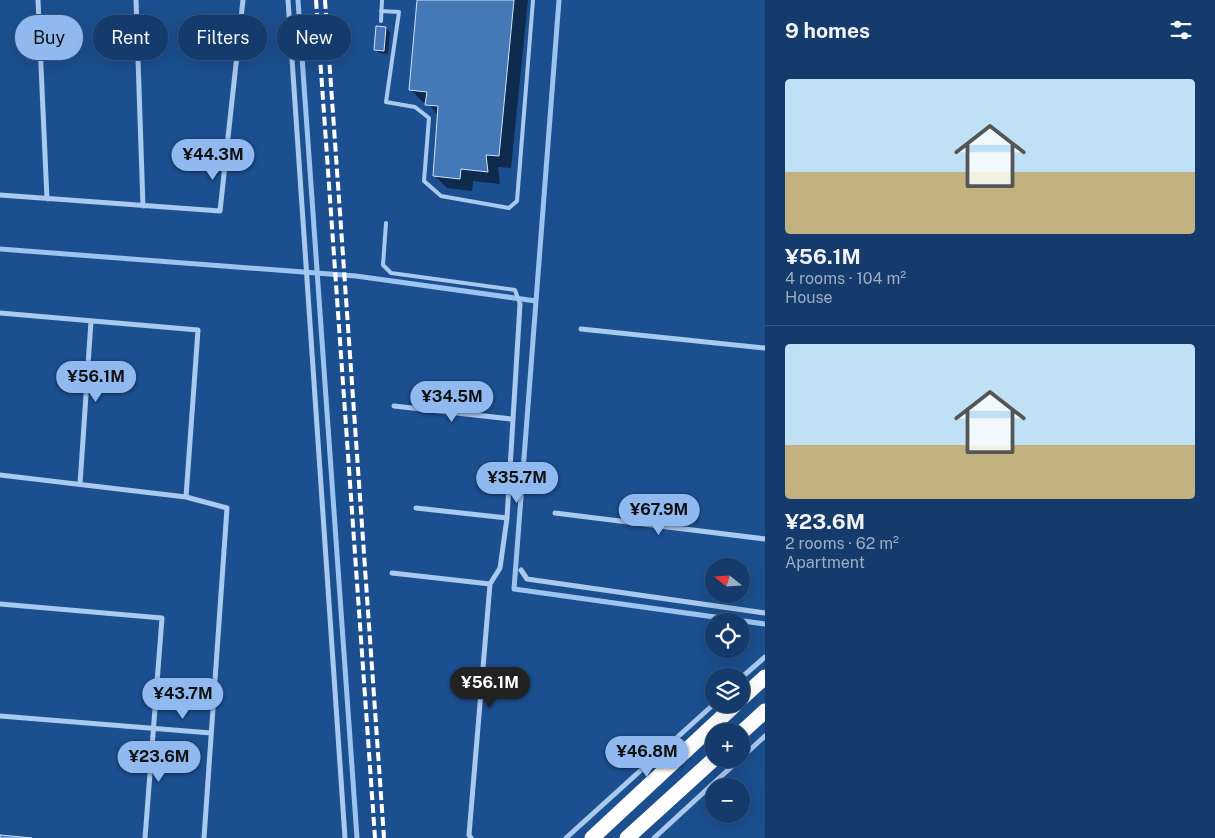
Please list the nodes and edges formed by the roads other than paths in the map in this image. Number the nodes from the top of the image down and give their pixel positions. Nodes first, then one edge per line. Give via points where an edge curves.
1 (38, 0) edge
2 (136, 0) edge
3 (242, 0) edge
4 (288, 0) edge
5 (382, 0) edge
6 (533, 0) edge
7 (381, 11) junction
8 (380, 22) dead end
9 (0, 195) edge
10 (47, 198) junction
11 (142, 206) junction
12 (386, 223) dead end
13 (520, 304) joint
14 (0, 313) edge
15 (92, 321) junction
16 (581, 329) dead end
17 (765, 348) edge
18 (394, 406) dead end
19 (512, 419) junction
20 (0, 474) edge
21 (80, 484) junction
22 (186, 498) junction
23 (416, 508) dead end
24 (554, 513) dead end
25 (507, 518) junction
26 (765, 539) edge
27 (521, 570) dead end
28 (392, 573) dead end
29 (490, 584) junction
30 (0, 604) edge
31 (765, 613) edge
32 (765, 657) edge
33 (750, 670) edge
34 (765, 677) edge
35 (750, 691) edge
36 (765, 711) edge
37 (705, 712) edge
38 (726, 713) edge
39 (0, 716) edge
40 (750, 725) edge
41 (154, 727) junction
42 (211, 733) junction
43 (765, 736) edge
44 (750, 750) edge
45 (705, 766) edge
46 (730, 768) edge
47 (145, 838) edge
48 (204, 838) edge
49 (345, 838) edge
50 (471, 838) edge
51 (566, 838) edge
52 (592, 838) edge
53 (627, 838) edge
54 (654, 838) edge

1 - 10 street
2 - 11 street
3 - 11 street via 220,211
4 - 49 street
5 - 7 lane
6 - 7 lane via 517,200 509,208 441,196 424,181 429,118 415,107 386,102 399,12
7 - 8 lane
9 - 10 street
10 - 11 street
12 - 13 lane via 383,265 391,273 515,290
13 - 19 street
14 - 15 street
15 - 21 street
15 - 22 street via 198,330
16 - 17 street
18 - 19 street
19 - 25 street
20 - 21 street
21 - 22 street
22 - 42 street via 227,508
23 - 25 street
24 - 26 street
25 - 29 street via 500,568
27 - 31 street via 527,579
28 - 29 street
29 - 50 street
30 - 41 street via 162,618
32 - 33 street
34 - 35 highway
36 - 40 highway
37 - 51 street
38 - 52 highway
39 - 41 street
41 - 42 street
41 - 47 street
42 - 48 street
43 - 44 street
45 - 53 highway
46 - 54 street

